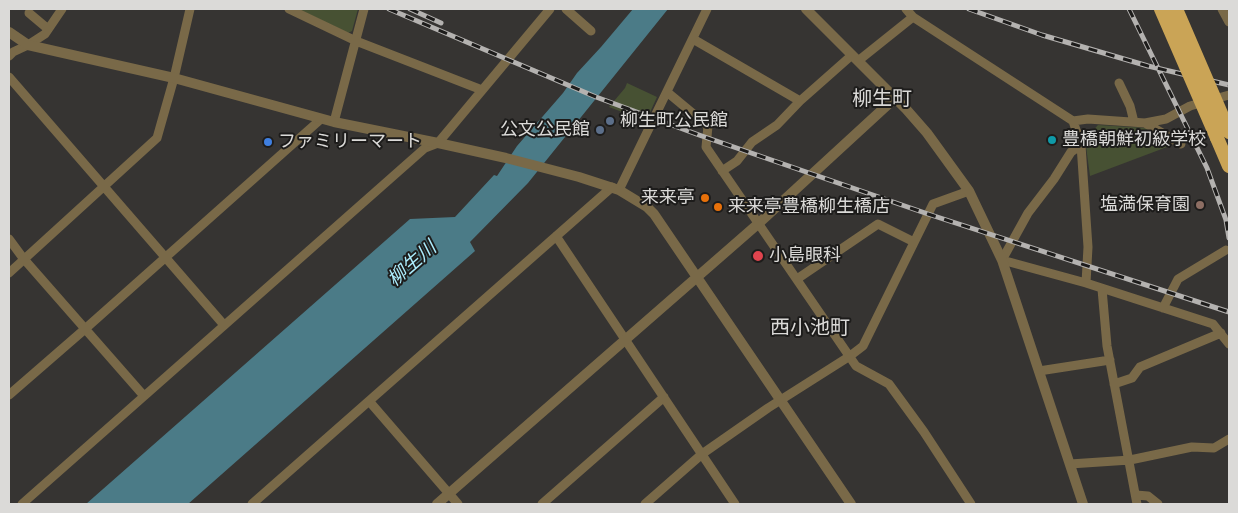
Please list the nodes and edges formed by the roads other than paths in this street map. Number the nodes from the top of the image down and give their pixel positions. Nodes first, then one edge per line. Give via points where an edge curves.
1 (62, 9) edge
2 (190, 9) edge
3 (289, 9) edge
4 (364, 9) edge
5 (550, 9) edge
6 (566, 9) edge
7 (707, 9) edge
8 (806, 9) edge
9 (906, 9) edge
10 (1162, 9) edge
11 (1176, 9) edge
12 (1222, 9) edge
13 (29, 12) dead end
14 (913, 18) junction
15 (1229, 22) edge
16 (48, 29) junction
17 (591, 31) dead end
18 (9, 32) edge
19 (693, 38) junction
20 (356, 41) junction
21 (28, 45) junction
22 (9, 56) edge
23 (855, 58) junction
24 (9, 77) edge
25 (174, 78) junction
26 (1119, 83) dead end
27 (482, 90) junction
28 (667, 92) junction
29 (1229, 95) edge
30 (895, 98) junction
31 (800, 101) junction
32 (320, 119) junction
33 (1073, 121) junction
34 (334, 122) junction
35 (1134, 122) junction
36 (1145, 123) junction
37 (1225, 134) edge
38 (438, 143) junction
39 (1181, 144) dead end
40 (1081, 145) junction
41 (1229, 166) edge
42 (722, 170) junction
43 (102, 186) junction
44 (616, 189) junction
45 (969, 191) junction
46 (758, 222) junction
47 (556, 236) junction
48 (9, 239) edge
49 (914, 242) junction
50 (1226, 250) dead end
51 (166, 257) junction
52 (23, 258) junction
53 (1002, 260) junction
54 (9, 273) edge
55 (697, 276) junction
56 (797, 280) junction
57 (1086, 283) junction
58 (1102, 289) junction
59 (1163, 308) junction
60 (224, 325) junction
61 (85, 329) junction
62 (1221, 333) junction
63 (626, 338) junction
64 (1229, 344) edge
65 (850, 356) junction
66 (1110, 360) junction
67 (1040, 371) junction
68 (1114, 384) junction
69 (9, 395) edge
70 (144, 396) junction
71 (664, 397) junction
72 (781, 400) junction
73 (369, 401) junction
74 (1229, 439) edge
75 (702, 454) junction
76 (1130, 460) junction
77 (1070, 464) junction
78 (448, 494) junction
79 (1137, 500) edge
80 (22, 504) edge
81 (252, 504) edge
82 (437, 504) edge
83 (458, 504) edge
84 (542, 504) edge
85 (645, 504) edge
86 (735, 504) edge
87 (851, 504) edge
88 (971, 504) edge
89 (1083, 504) edge
90 (1158, 504) edge

1 - 16 street
2 - 25 street
3 - 20 street
4 - 20 street
5 - 27 street
6 - 17 street
7 - 19 street
8 - 23 street
9 - 14 street
10 - 37 highway, bridge
11 - 37 highway, bridge
12 - 15 street
13 - 16 street
14 - 23 street
14 - 33 street
16 - 21 street
18 - 21 street
19 - 28 street
19 - 31 street
20 - 27 street
20 - 34 street
21 - 22 street
21 - 25 street
23 - 30 street
23 - 31 street
24 - 43 street
25 - 32 street
25 - 43 street via 157,138
26 - 35 street
27 - 38 street
28 - 42 street via 708,126 706,147
28 - 44 street
29 - 36 street via 1190,106 1166,119
30 - 45 street via 927,133
30 - 46 street
31 - 42 street via 752,142 737,161
32 - 34 street
32 - 51 street
33 - 35 street
33 - 40 street
34 - 38 street
35 - 36 street
36 - 39 street
37 - 41 highway
38 - 44 street
38 - 60 street via 425,148
40 - 53 street via 1071,152 1028,213
40 - 57 street via 1088,247
42 - 46 street
43 - 51 street
43 - 52 street
44 - 47 street
44 - 55 street via 654,214
45 - 49 street via 933,204
45 - 53 street
46 - 55 street
46 - 56 street
47 - 63 street
47 - 73 street
48 - 52 street
49 - 56 street via 878,224
49 - 65 street via 863,346
50 - 59 street via 1178,279
51 - 60 street
51 - 61 street
52 - 54 street
52 - 61 street
53 - 57 street
53 - 67 street
55 - 63 street
55 - 72 street
56 - 65 street
57 - 58 street
58 - 59 street
58 - 66 street
59 - 62 street via 1213,324
60 - 70 street
61 - 69 street
61 - 70 street
62 - 64 street
62 - 68 street via 1140,368 1132,378
63 - 71 street
63 - 78 street
65 - 72 street
65 - 88 street via 860,369 889,384
66 - 67 street
66 - 68 street
67 - 77 street
68 - 76 street
70 - 80 street
71 - 75 street
71 - 84 street
72 - 75 street
72 - 87 street
73 - 78 street
73 - 81 street
74 - 76 street via 1214,448 1192,447
75 - 85 street
75 - 86 street
76 - 77 street
76 - 79 street
77 - 89 street
78 - 82 street
78 - 83 street
79 - 90 street via 1148,496

